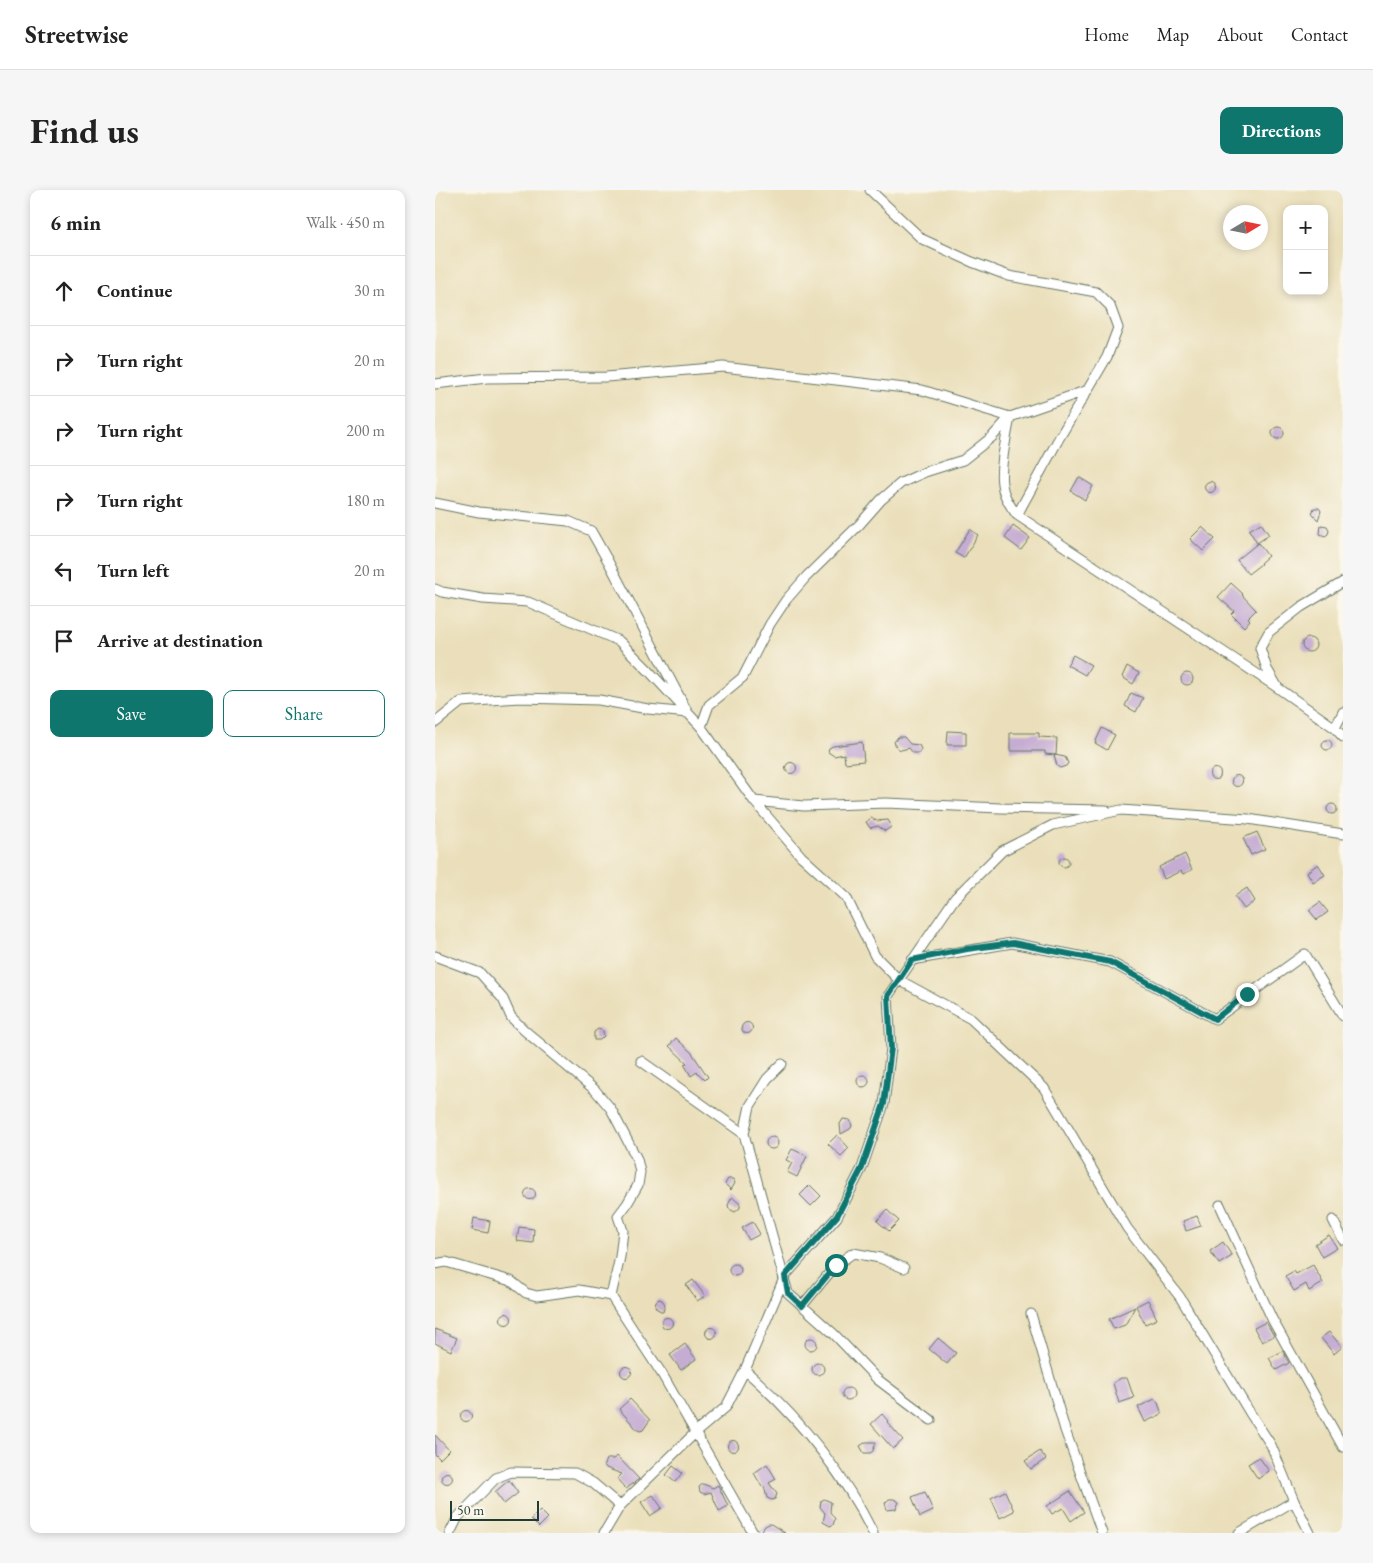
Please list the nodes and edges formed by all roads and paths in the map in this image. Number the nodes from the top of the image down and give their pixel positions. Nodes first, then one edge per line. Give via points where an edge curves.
1 (870, 190) edge
2 (435, 384) edge
3 (1088, 390) junction
4 (1010, 418) junction
5 (435, 502) edge
6 (1017, 515) junction
7 (1343, 582) edge
8 (435, 589) edge
9 (1278, 688) junction
10 (1343, 712) edge
11 (688, 713) junction
12 (435, 723) edge
13 (701, 727) junction
14 (1335, 728) junction
15 (1343, 737) edge
16 (755, 801) junction
17 (1121, 810) junction
18 (1343, 834) edge
19 (435, 956) edge
20 (912, 960) junction
21 (899, 980) junction
22 (1343, 1016) edge
23 (641, 1061) dead end
24 (782, 1064) dead end
25 (744, 1134) junction
26 (1220, 1205) dead end
27 (1333, 1220) dead end
28 (1343, 1240) edge
29 (435, 1264) edge
30 (904, 1268) dead end
31 (785, 1276) junction
32 (611, 1296) junction
33 (802, 1306) junction
34 (1031, 1314) dead end
35 (745, 1370) junction
36 (931, 1420) dead end
37 (695, 1433) junction
38 (1343, 1447) edge
39 (1294, 1501) junction
40 (620, 1506) junction
41 (450, 1533) edge
42 (604, 1533) edge
43 (753, 1533) edge
44 (873, 1533) edge
45 (1102, 1533) edge
46 (1239, 1533) edge
47 (1310, 1533) edge

1 - 3 street via 923,238 972,262 1009,276 1096,292 1110,306 1118,328 1107,357
2 - 4 street via 487,378 606,377 723,367 922,390
3 - 4 street
3 - 6 street
4 - 6 street via 1002,484 1009,505
4 - 13 street via 963,460 901,483 881,500 786,600 743,678 709,705
5 - 11 street via 479,512 568,521 591,531
6 - 9 street
7 - 9 street via 1301,607 1269,632 1260,648 1267,670
8 - 11 street via 483,599 528,602 619,641
9 - 14 street
10 - 14 street
11 - 12 street via 648,710 599,700 519,698 461,702
11 - 13 street
13 - 16 street
14 - 15 street
16 - 17 street via 804,806 886,803
16 - 21 street via 801,856 846,898 875,956
17 - 18 street via 1247,820
17 - 20 street via 1053,825 1002,851 955,898
19 - 32 street via 480,973 523,1030 595,1090 614,1115 637,1159 640,1172 637,1185 618,1216 623,1231
20 - 21 street
20 - 22 street via 1013,943 1110,962 1215,1019 1305,954
21 - 31 street via 888,996 891,1048 884,1104 862,1168 837,1216
21 - 39 street via 971,1019 1044,1088 1127,1228 1180,1297 1271,1445
23 - 25 street
24 - 25 street via 750,1106
25 - 31 street
26 - 38 street via 1272,1319
27 - 28 street
29 - 32 street via 446,1262 511,1281 526,1293 537,1296 579,1290
30 - 33 street via 880,1258 853,1253 836,1265
31 - 33 street via 788,1293
31 - 35 street
32 - 37 street via 662,1374
33 - 36 street via 877,1379
34 - 45 street via 1065,1430
35 - 37 street via 726,1407
35 - 44 street via 817,1443
37 - 40 street
37 - 43 street
39 - 46 street
39 - 47 street
40 - 41 street via 593,1483 575,1473 511,1472 495,1478 458,1517
40 - 42 street

